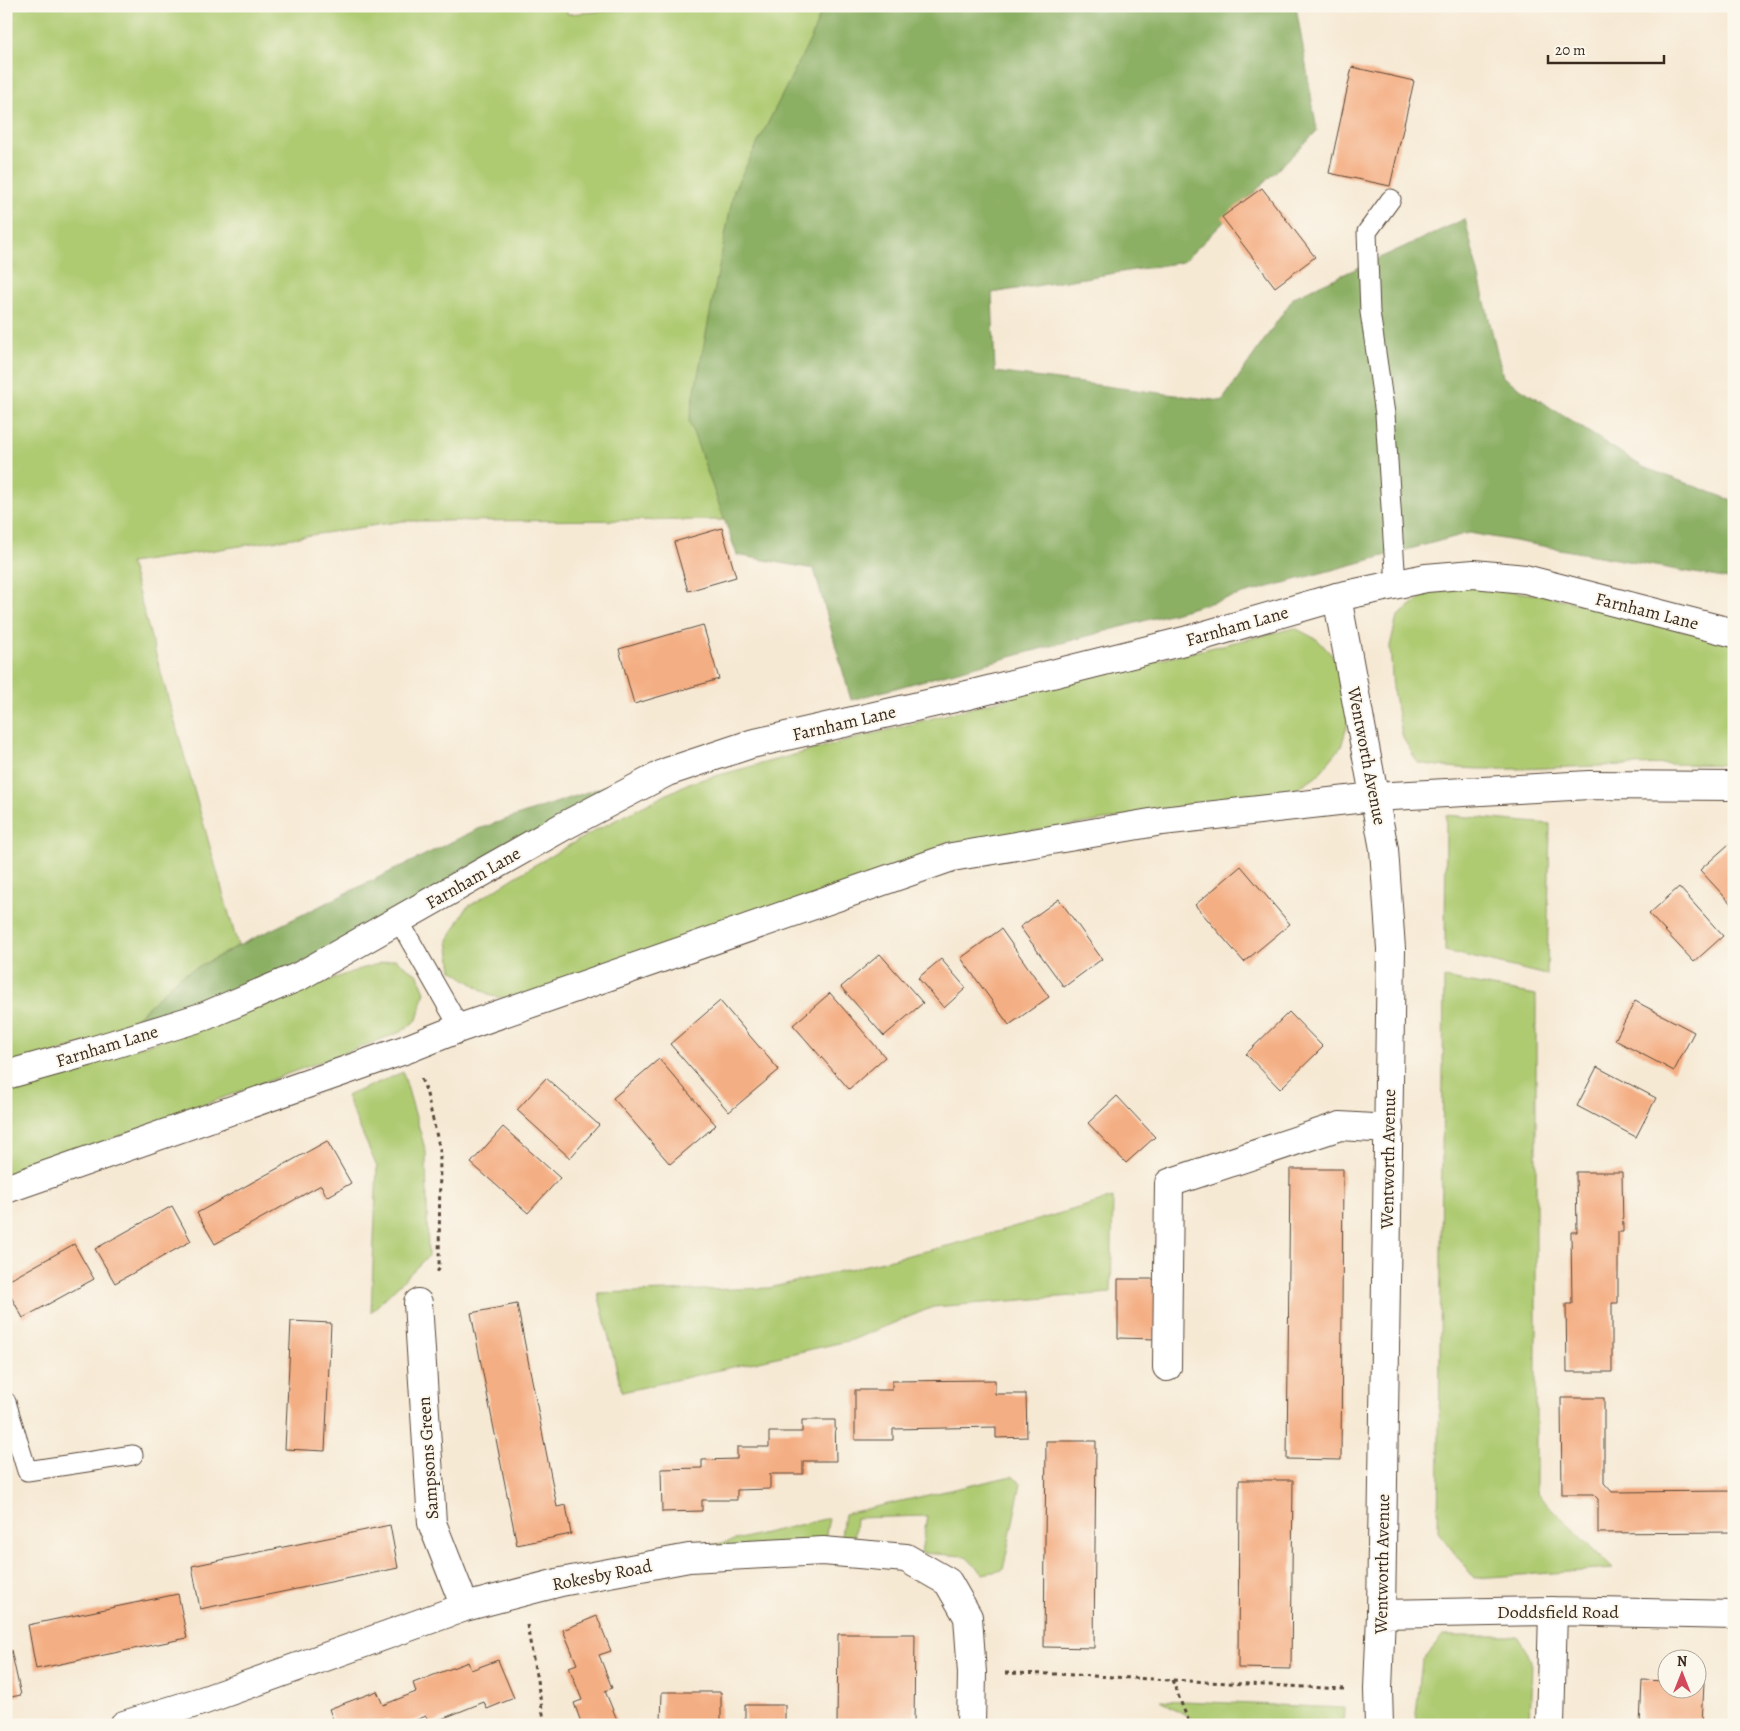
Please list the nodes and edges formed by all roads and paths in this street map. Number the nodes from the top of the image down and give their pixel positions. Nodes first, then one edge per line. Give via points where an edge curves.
1 (1391, 199) dead end
2 (1396, 585) junction
3 (1337, 597) junction
4 (1734, 633) edge
5 (1734, 786) edge
6 (1374, 798) junction
7 (399, 921) junction
8 (460, 1028) junction
9 (407, 1049) junction
10 (6, 1075) edge
11 (1389, 1129) junction
12 (6, 1189) edge
13 (418, 1303) joint
14 (1167, 1367) dead end
15 (6, 1402) edge
16 (133, 1455) dead end
17 (522, 1592) junction
18 (465, 1607) junction
19 (1553, 1611) junction
20 (1381, 1614) junction
21 (1734, 1615) edge
22 (972, 1672) junction
23 (1172, 1680) junction
24 (1378, 1689) junction
25 (124, 1725) edge
26 (545, 1725) edge
27 (971, 1725) edge
28 (1190, 1725) edge
29 (1379, 1725) edge
30 (1550, 1725) edge

1 - 2 lane via 1367,232 1370,312 1385,414
2 - 3 street, Farnham Lane
2 - 4 street, Farnham Lane via 1426,578 1474,574 1525,579
3 - 6 street, Wentworth Avenue
3 - 7 street, Farnham Lane via 1179,642 972,694 751,744 667,772 564,826
5 - 6 street via 1589,785
6 - 8 street via 1162,821 952,858
6 - 11 street, Wentworth Avenue via 1384,849 1391,949
7 - 8 lane
7 - 10 street, Farnham Lane via 300,976 206,1016
8 - 9 street
9 - 12 street
9 - 13 path via 426,1090 440,1150 439,1269
11 - 14 street via 1340,1126 1169,1183
11 - 20 street, Wentworth Avenue
13 - 18 street, Sampsons Green via 432,1523
15 - 16 lane via 27,1471
17 - 18 street, Rokesby Road
17 - 22 street, Rokesby Road via 689,1558 823,1551 906,1558 948,1582 968,1617
17 - 26 path
18 - 25 street, Rokesby Road via 205,1700
19 - 20 street, Doddsfield Road
19 - 21 street, Doddsfield Road
19 - 30 street
20 - 24 street, Wentworth Avenue
22 - 23 path
22 - 27 street, Rokesby Road
23 - 24 path
23 - 28 path
24 - 29 street, Wentworth Avenue

